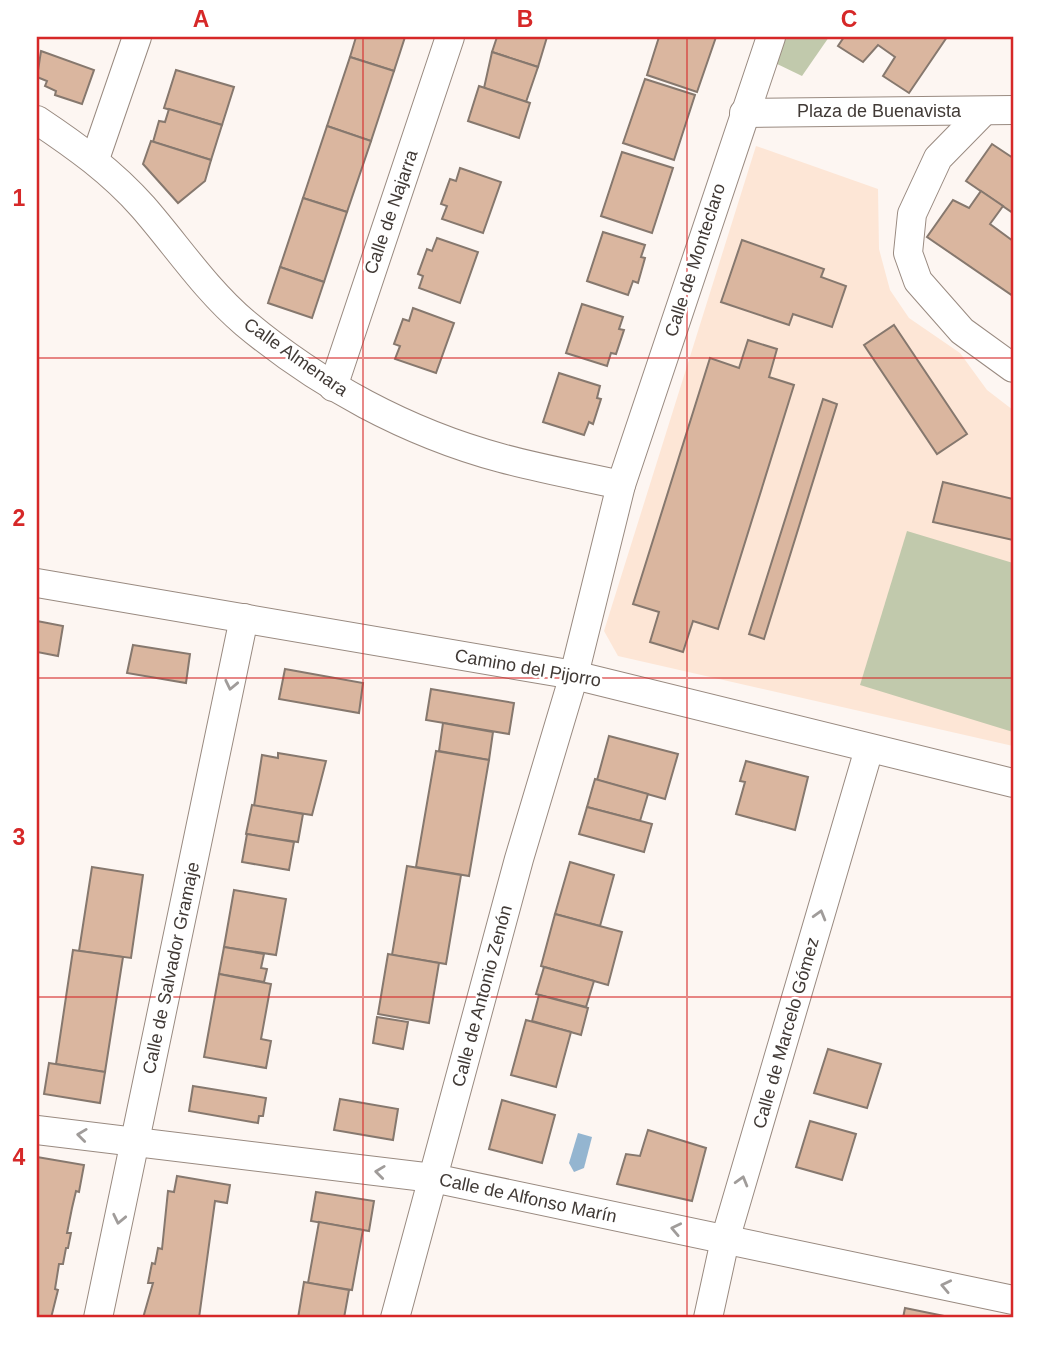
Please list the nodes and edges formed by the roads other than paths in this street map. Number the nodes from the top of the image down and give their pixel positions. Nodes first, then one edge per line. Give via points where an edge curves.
1 (137, 37) edge
2 (450, 37) edge
3 (771, 37) edge
4 (984, 110) junction
5 (1013, 110) edge
6 (744, 113) junction
7 (37, 120) edge
8 (95, 159) junction
9 (1013, 368) edge
10 (333, 387) junction
11 (621, 485) junction
12 (37, 583) edge
13 (244, 618) junction
14 (574, 675) junction
15 (869, 749) junction
16 (1013, 783) edge
17 (37, 1130) edge
18 (135, 1142) junction
19 (433, 1178) junction
20 (725, 1240) junction
21 (1013, 1300) edge
22 (98, 1318) edge
23 (395, 1318) edge
24 (708, 1318) edge

1 - 8 street
2 - 10 street, Calle de Najarra
3 - 6 street, Calle de Monteclaro
4 - 5 street, Plaza de Buenavista
4 - 6 street, Plaza de Buenavista
4 - 9 street via 938,158 912,214 908,253 918,281 962,331
6 - 11 street, Calle de Monteclaro
7 - 8 street, Calle Almenara
8 - 10 street, Calle Almenara via 143,207 193,272 245,323
10 - 11 street, Calle Almenara via 402,422 500,458
11 - 14 street, Calle de Monteclaro
12 - 13 street, Camino del Pijorro
13 - 14 street, Camino del Pijorro
13 -> 18 street, Calle de Salvador Gramaje
14 - 15 street, Camino del Pijorro
14 - 19 street, Calle de Antonio Zenón
15 - 16 street, Camino del Pijorro
20 -> 15 street, Calle de Marcelo Gómez
18 -> 17 street, Calle de Alfonso Marín
19 -> 18 street, Calle de Alfonso Marín
18 -> 22 street, Calle de Salvador Gramaje
20 -> 19 street, Calle de Alfonso Marín
19 - 23 street, Calle de Antonio Zenón
21 -> 20 street, Calle de Alfonso Marín
20 - 24 street, Calle de Marcelo Gómez

